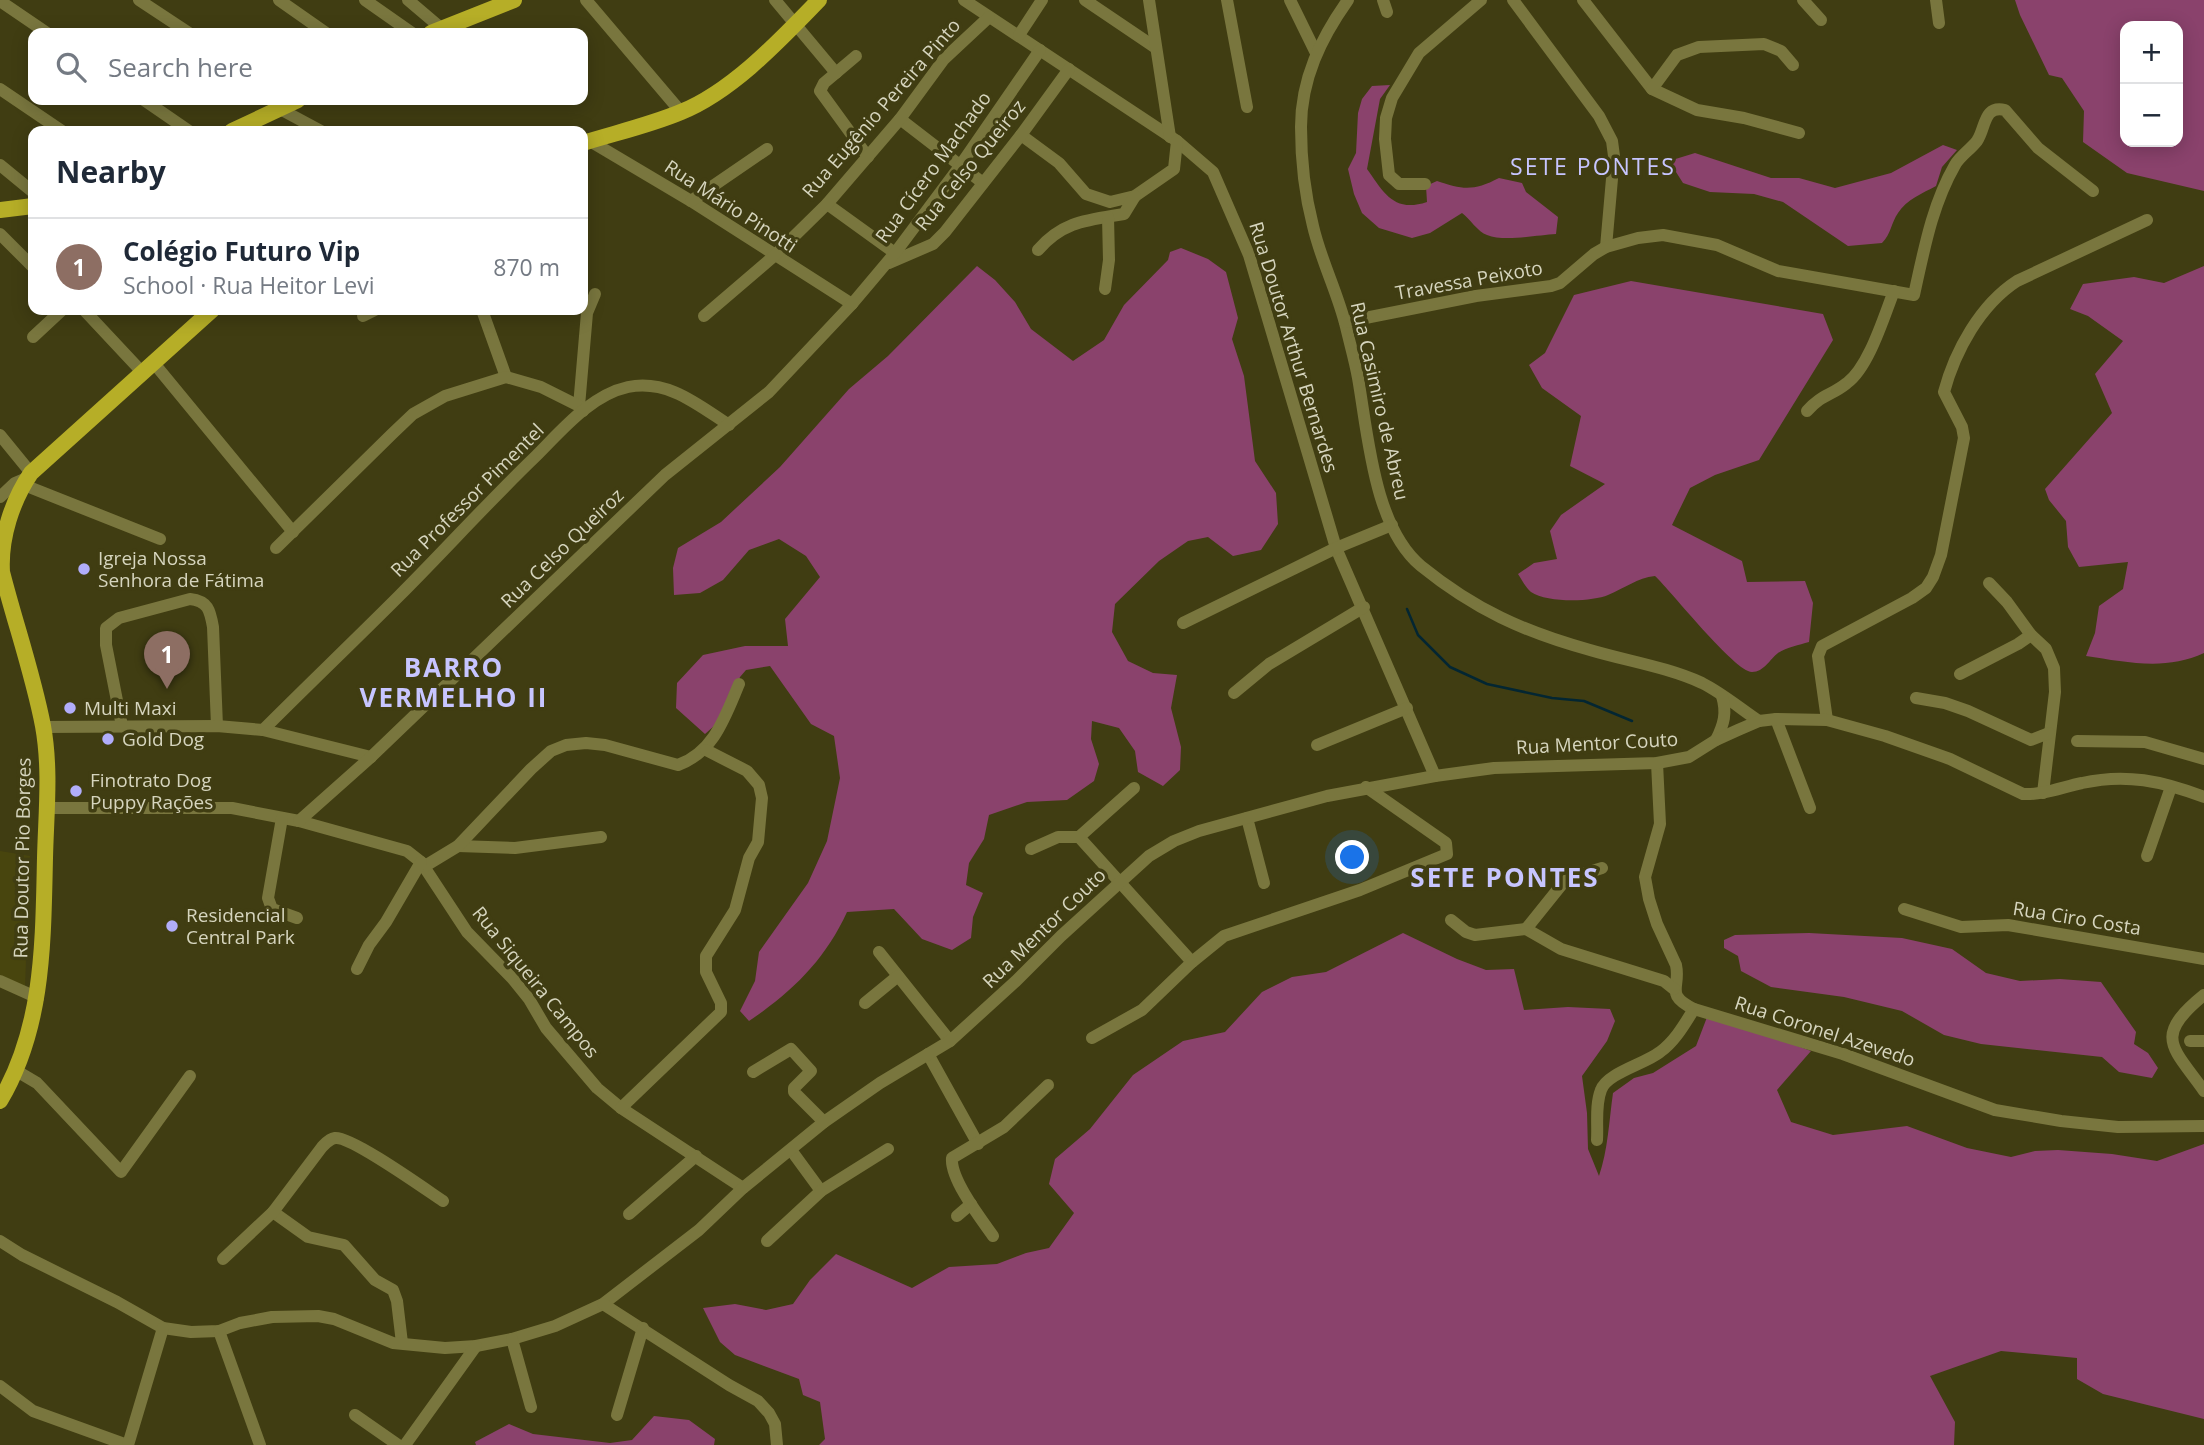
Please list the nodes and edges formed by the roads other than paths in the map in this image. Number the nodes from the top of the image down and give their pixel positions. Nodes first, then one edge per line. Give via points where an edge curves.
1 (139, 0) edge
2 (279, 0) edge
3 (365, 0) edge
4 (408, 0) edge
5 (514, 0) edge
6 (586, 0) edge
7 (775, 0) edge
8 (819, 0) edge
9 (964, 0) edge
10 (1042, 0) edge
11 (1085, 0) edge
12 (1149, 0) edge
13 (1227, 0) edge
14 (1290, 0) edge
15 (1348, 0) edge
16 (1481, 0) edge
17 (1513, 0) edge
18 (1583, 0) edge
19 (1803, 0) edge
20 (1936, 0) edge
21 (0, 1) edge
22 (989, 17) junction
23 (1821, 20) dead end
24 (1939, 23) dead end
25 (795, 24) junction
26 (40, 28) edge
27 (181, 28) edge
28 (319, 28) edge
29 (405, 28) edge
30 (434, 28) edge
31 (441, 28) edge
32 (1019, 34) junction
33 (1156, 48) junction
34 (1040, 50) junction
35 (1316, 53) junction
36 (856, 56) dead end
37 (1793, 65) dead end
38 (1069, 69) junction
39 (836, 73) junction
40 (0, 89) edge
41 (1651, 89) junction
42 (151, 105) edge
43 (286, 105) edge
44 (292, 105) edge
45 (1247, 107) dead end
46 (681, 112) junction
47 (900, 119) junction
48 (55, 126) edge
49 (181, 126) edge
50 (242, 126) edge
51 (315, 126) edge
52 (1799, 133) dead end
53 (1021, 135) junction
54 (1174, 139) junction
55 (588, 141) edge
56 (588, 143) edge
57 (767, 149) dead end
58 (868, 158) junction
59 (0, 165) edge
60 (960, 166) junction
61 (983, 183) junction
62 (1425, 184) dead end
63 (28, 188) edge
64 (2093, 191) dead end
65 (1135, 196) junction
66 (691, 201) junction
67 (827, 204) junction
68 (28, 207) edge
69 (0, 210) edge
70 (1108, 217) junction
71 (2147, 220) dead end
72 (0, 234) edge
73 (1606, 247) junction
74 (1038, 250) dead end
75 (895, 253) junction
76 (774, 256) junction
77 (28, 262) edge
78 (885, 265) junction
79 (1105, 289) dead end
80 (1894, 291) junction
81 (596, 294) dead end
82 (852, 304) junction
83 (588, 311) edge
84 (57, 315) edge
85 (91, 315) edge
86 (206, 315) edge
87 (484, 315) edge
88 (587, 315) edge
89 (704, 316) dead end
90 (1345, 322) junction
91 (33, 337) dead end
92 (148, 367) junction
93 (506, 377) junction
94 (581, 408) junction
95 (1807, 411) dead end
96 (729, 425) junction
97 (0, 435) edge
98 (28, 479) junction
99 (0, 497) edge
100 (1392, 525) junction
101 (293, 532) junction
102 (160, 540) dead end
103 (276, 548) dead end
104 (1336, 548) junction
105 (1, 571) edge
106 (1989, 583) dead end
107 (1364, 607) junction
108 (1183, 623) dead end
109 (2031, 635) junction
110 (1960, 674) dead end
111 (739, 684) dead end
112 (1234, 693) dead end
113 (1722, 696) junction
114 (1916, 698) dead end
115 (1407, 708) junction
116 (1776, 719) junction
117 (1827, 720) junction
118 (1759, 721) junction
119 (122, 726) junction
120 (217, 726) junction
121 (43, 727) junction
122 (263, 730) junction
123 (2049, 733) junction
124 (1716, 740) junction
125 (2077, 741) dead end
126 (1317, 745) dead end
127 (706, 750) junction
128 (371, 757) junction
129 (2204, 759) edge
130 (1657, 763) junction
131 (1435, 776) junction
132 (2171, 787) junction
133 (1133, 788) dead end
134 (1366, 788) junction
135 (2043, 793) junction
136 (2204, 797) edge
137 (47, 808) junction
138 (1810, 808) dead end
139 (282, 818) junction
140 (1248, 818) junction
141 (299, 821) junction
142 (601, 837) dead end
143 (1079, 837) junction
144 (458, 846) junction
145 (1031, 849) dead end
146 (2147, 856) dead end
147 (423, 864) junction
148 (1602, 868) dead end
149 (1118, 883) junction
150 (1264, 883) dead end
151 (1904, 909) dead end
152 (296, 918) dead end
153 (1451, 920) dead end
154 (1526, 929) junction
155 (879, 952) dead end
156 (2204, 959) edge
157 (1192, 962) junction
158 (357, 969) dead end
159 (898, 976) junction
160 (0, 981) edge
161 (1674, 989) junction
162 (2204, 995) edge
163 (38, 998) junction
164 (865, 1003) dead end
165 (1694, 1009) junction
166 (1092, 1038) dead end
167 (950, 1041) junction
168 (928, 1054) junction
169 (15, 1070) junction
170 (753, 1072) dead end
171 (190, 1076) dead end
172 (1048, 1085) dead end
173 (2204, 1091) edge
174 (0, 1101) edge
175 (621, 1108) junction
176 (824, 1122) junction
177 (2204, 1126) edge
178 (1597, 1140) dead end
179 (978, 1144) junction
180 (888, 1149) dead end
181 (791, 1150) junction
182 (696, 1156) junction
183 (743, 1188) junction
184 (821, 1191) junction
185 (443, 1201) dead end
186 (971, 1204) junction
187 (273, 1212) junction
188 (629, 1214) dead end
189 (957, 1216) dead end
190 (993, 1236) dead end
191 (0, 1241) edge
192 (767, 1241) dead end
193 (223, 1259) dead end
194 (603, 1304) junction
195 (163, 1328) junction
196 (643, 1328) junction
197 (219, 1331) junction
198 (512, 1339) junction
199 (402, 1343) junction
200 (476, 1346) junction
201 (0, 1386) edge
202 (531, 1407) dead end
203 (355, 1415) dead end
204 (617, 1415) dead end
205 (128, 1445) edge
206 (260, 1445) edge
207 (398, 1445) edge
208 (405, 1445) edge
209 (777, 1445) edge

1 - 27 street
2 - 28 street
3 - 29 street
4 - 30 street
5 - 31 main road
6 - 46 street
7 - 25 street
8 - 25 main road
9 - 22 street, Rua Doutor Arthur Bernardes
10 - 32 street
11 - 33 street
12 - 33 street
13 - 45 street
14 - 35 street
15 - 35 street, Rua Casimiro de Abreu
16 - 62 street via 1419,53 1392,98 1385,139 1389,175 1399,184
17 - 73 street via 1599,116 1612,141
18 - 41 street
19 - 23 street
20 - 24 street
21 - 26 street
22 - 32 street, Rua Doutor Arthur Bernardes
22 - 47 street, Rua Eugênio Pereira Pinto via 944,59
25 - 39 street
25 - 46 main road via 728,83
32 - 34 street, Rua Doutor Arthur Bernardes
33 - 54 street
34 - 38 street, Rua Doutor Arthur Bernardes
34 - 60 street, Rua Cícero Machado
35 - 90 street, Rua Casimiro de Abreu via 1301,125 1307,193 1313,226
36 - 39 street
37 - 41 street via 1782,51 1764,44 1699,47 1677,55
38 - 53 street, Rua Celso Queiroz
38 - 54 street, Rua Doutor Arthur Bernardes
39 - 58 street via 821,87 821,94
40 - 48 street
41 - 52 street via 1697,110
42 - 49 street
43 - 50 main road
44 - 51 street
46 - 55 main road
47 - 58 street, Rua Eugênio Pereira Pinto
47 - 60 street
53 - 61 street, Rua Celso Queiroz
53 - 65 street via 1059,163 1086,194 1110,202
54 - 65 street via 1174,169
54 - 104 street, Rua Doutor Arthur Bernardes via 1213,172 1249,255
56 - 66 street, Rua Mário Pinotti
57 - 66 street
58 - 67 street, Rua Eugênio Pereira Pinto
59 - 63 street
60 - 61 street
60 - 75 street, Rua Cícero Machado
61 - 78 street, Rua Celso Queiroz via 933,244
64 - 80 street, Travessa Peixoto via 2038,148 2005,110 1991,110 1978,140 1956,163 1933,212 1914,295
65 - 70 street via 1124,214
66 - 76 street, Rua Mário Pinotti
67 - 75 street
67 - 76 street, Rua Eugênio Pereira Pinto
68 - 69 main road
70 - 74 street via 1071,224 1051,234
70 - 79 street
71 - 117 street via 2017,281 2004,289 1973,326 1944,392 1964,438 1933,577 1912,598 1822,646 1818,656
72 - 77 street
73 - 80 street, Travessa Peixoto via 1663,235 1717,245 1777,271
73 - 90 street, Travessa Peixoto via 1552,286
75 - 78 street, Rua Cícero Machado
76 - 82 street, Rua Mário Pinotti
76 - 89 street, Rua Eugênio Pereira Pinto
78 - 82 street, Rua Cícero Machado
80 - 95 street via 1875,341 1849,383 1822,396
81 - 83 street
82 - 96 street, Rua Celso Queiroz via 769,392
84 - 91 street
85 - 92 street
86 - 92 main road
87 - 93 street
88 - 94 street
90 - 100 street, Rua Casimiro de Abreu via 1376,484
92 - 98 main road
92 - 101 street
93 - 94 street via 541,387
93 - 101 street via 445,396 413,414
94 - 96 street, Rua Professor Pimentel via 617,390 650,385 684,396
94 - 122 street, Rua Professor Pimentel
96 - 128 street, Rua Celso Queiroz via 665,475
97 - 98 street
98 - 99 street via 15,483
98 - 102 street
98 - 105 main road, Rua Doutor Pio Borges via 5,536
100 - 104 street
100 - 113 street, Rua Casimiro de Abreu via 1419,564 1469,601 1512,625 1676,673
101 - 103 street
104 - 107 street, Rua Doutor Arthur Bernardes
104 - 108 street
105 - 121 main road, Rua Doutor Pio Borges
106 - 109 street
107 - 112 street via 1269,664
107 - 115 street, Rua Doutor Arthur Bernardes
109 - 110 street
109 - 123 street via 2046,649 2054,668
111 - 127 street
113 - 118 street, Rua Casimiro de Abreu
113 - 124 street via 1725,717
114 - 123 street via 1968,711 2031,740
115 - 126 street
115 - 131 street, Rua Doutor Arthur Bernardes
116 - 117 street, Rua Mentor Couto
116 - 118 street, Rua Mentor Couto
116 - 138 street
117 - 135 street, Rua Mentor Couto via 1950,759 2014,791
118 - 124 street, Rua Mentor Couto
119 - 120 street
119 - 120 street via 106,628 119,618 190,599 200,600 210,612
119 - 121 street
120 - 122 street
121 - 137 main road, Rua Doutor Pio Borges
122 - 128 street
123 - 135 street
124 - 130 street, Rua Mentor Couto via 1689,757
125 - 129 street via 2145,742
127 - 144 street via 678,765 605,745 586,743 551,751
127 - 175 street via 747,771 759,785 762,798 758,842 735,910 706,956 706,972 721,1012
128 - 141 street, Rua Celso Queiroz
130 - 131 street, Rua Mentor Couto via 1494,768
130 - 161 street via 1660,824 1645,877 1657,924 1678,971
131 - 134 street, Rua Mentor Couto
132 - 135 street, Rua Mentor Couto via 2122,777
132 - 136 street, Rua Mentor Couto
132 - 146 street
133 - 143 street
134 - 140 street, Rua Mentor Couto
134 - 157 street via 1446,843 1447,854 1360,890 1224,936
137 - 139 street via 232,807
137 - 163 main road, Rua Doutor Pio Borges
139 - 141 street
139 - 152 street via 268,898 272,909
140 - 149 street, Rua Mentor Couto via 1174,841
140 - 150 street
141 - 147 street via 407,851
142 - 144 street via 515,848
143 - 145 street via 1058,837
143 - 149 street
144 - 147 street
147 - 158 street
147 - 175 street, Rua Siqueira Campos via 467,932 512,978 545,1028 597,1088
148 - 154 street via 1563,883
149 - 157 street
149 - 167 street, Rua Mentor Couto
151 - 156 street, Rua Ciro Costa via 1961,927 2008,925
153 - 154 street via 1475,935
154 - 161 street, Rua Coronel Azevedo via 1561,949 1664,981
155 - 159 street
157 - 166 street via 1142,1010
159 - 164 street
159 - 167 street
160 - 163 street
161 - 165 street, Rua Coronel Azevedo via 1677,999
162 - 173 street via 2178,1019 2172,1044
163 - 169 main road, Rua Doutor Pio Borges
165 - 177 street, Rua Coronel Azevedo via 1843,1054 1995,1111 2118,1127
165 - 178 street via 1662,1051 1605,1083 1599,1097
167 - 168 street, Rua Mentor Couto
168 - 176 street, Rua Mentor Couto
168 - 179 street
169 - 171 street via 37,1083 121,1172
169 - 174 main road, Rua Doutor Pio Borges
170 - 176 street via 791,1049 811,1071 794,1092
172 - 179 street via 1019,1115
175 - 182 street, Rua Siqueira Campos
176 - 181 street, Rua Mentor Couto
179 - 186 street via 951,1162
180 - 184 street
181 - 183 street, Rua Mentor Couto
181 - 184 street
182 - 183 street, Rua Siqueira Campos
182 - 188 street
183 - 194 street, Rua Mentor Couto via 699,1230
184 - 192 street
185 - 187 street via 354,1144 336,1138 322,1147
186 - 189 street
186 - 190 street
187 - 193 street
187 - 199 street via 309,1237 344,1245 375,1280 393,1290
191 - 195 street, Rua Mentor Couto
194 - 196 street
194 - 198 street, Rua Mentor Couto
195 - 197 street, Rua Mentor Couto
195 - 205 street
196 - 204 street
196 - 209 street via 758,1401 775,1424
197 - 199 street, Rua Mentor Couto via 272,1317 318,1316
197 - 206 street
198 - 200 street, Rua Mentor Couto
198 - 202 street
199 - 200 street, Rua Mentor Couto
200 - 208 street
201 - 205 street via 33,1411
203 - 207 street

